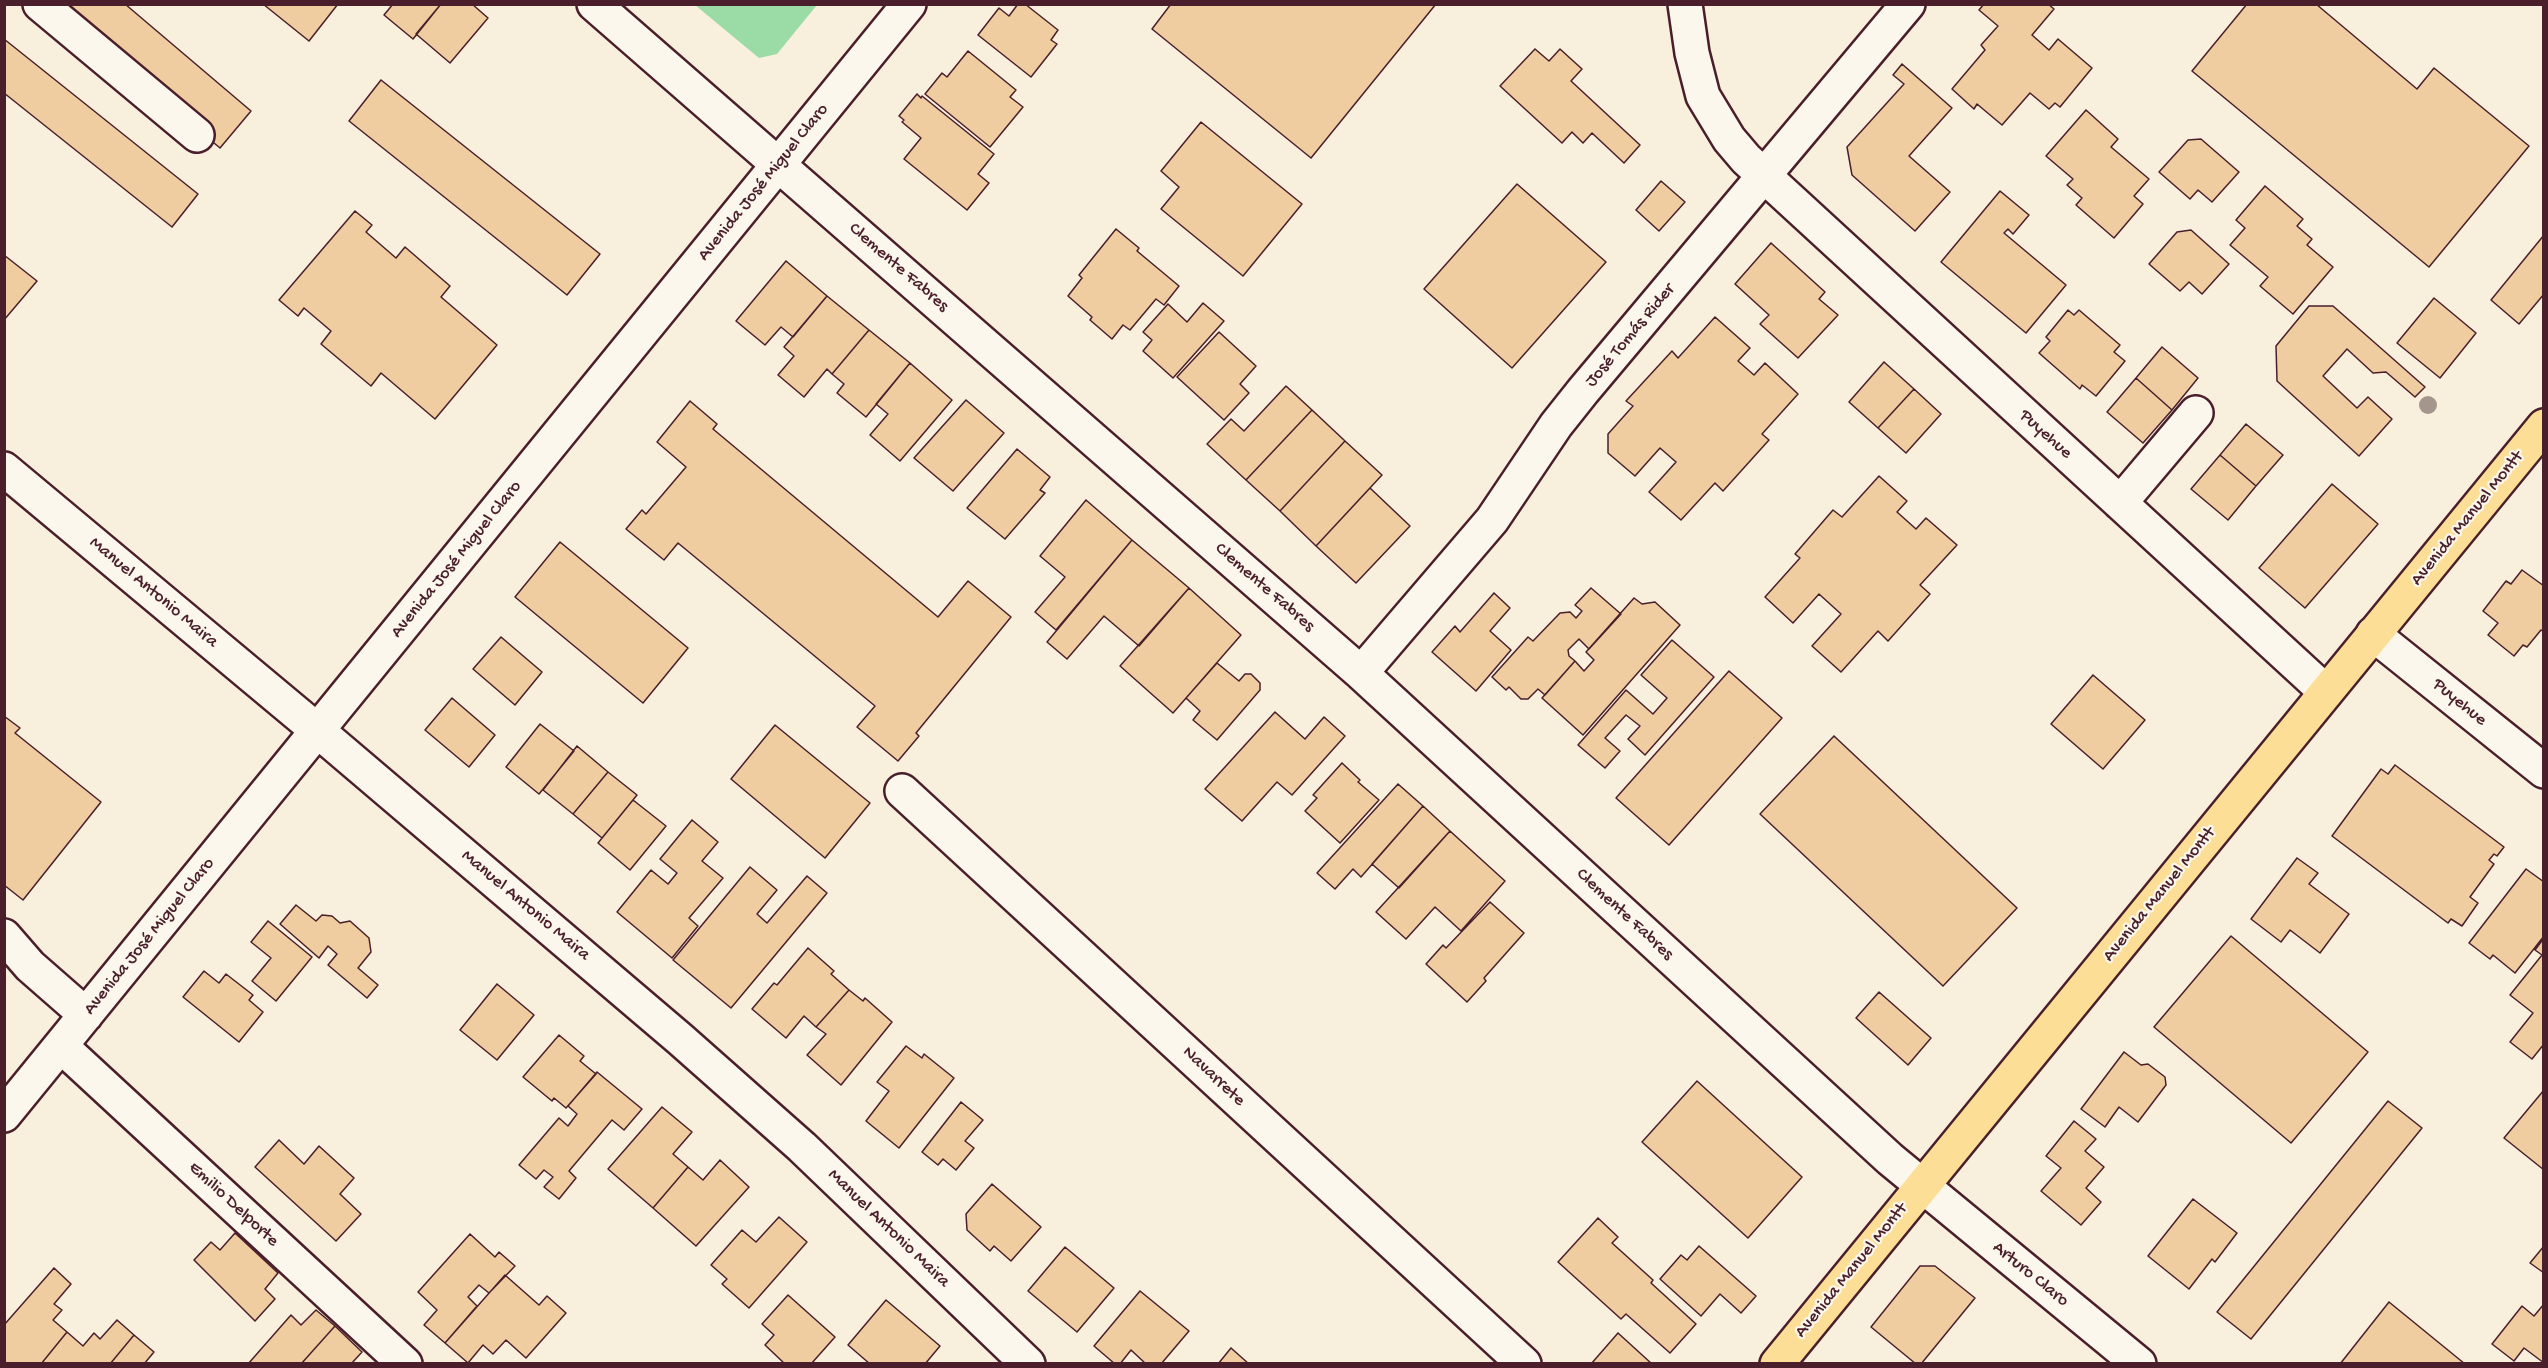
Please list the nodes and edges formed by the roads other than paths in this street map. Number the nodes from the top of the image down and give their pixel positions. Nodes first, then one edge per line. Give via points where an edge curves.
1 (40, 4) edge
2 (594, 4) edge
3 (909, 4) edge
4 (1686, 4) edge
5 (1908, 4) edge
6 (197, 135) dead end
7 (779, 164) junction
8 (1765, 178) junction
9 (2196, 413) dead end
10 (2544, 426) edge
11 (4, 469) edge
12 (2120, 503) junction
13 (2373, 634) junction
14 (1361, 673) junction
15 (2326, 692) junction
16 (318, 731) junction
17 (2544, 771) edge
18 (902, 791) dead end
19 (4, 936) edge
20 (86, 1015) junction
21 (61, 1046) junction
22 (4, 1115) edge
23 (1922, 1186) junction
24 (405, 1364) edge
25 (1028, 1364) edge
26 (1524, 1364) edge
27 (1777, 1364) edge
28 (2139, 1364) edge

1 - 6 street
2 - 7 street, Clemente Fabres
3 - 7 street, Avenida José Miguel Claro
4 - 8 street, Puyehue via 1702,96 1729,139
5 - 8 street, José Tomás Rider
7 - 14 street, Clemente Fabres
7 - 16 street, Avenida José Miguel Claro
8 - 12 street, Puyehue
8 - 14 street, José Tomás Rider via 1556,424 1492,520
9 - 12 street
10 - 13 main road, Avenida Manuel Montt
11 - 16 street, Manuel Antonio Maira
12 - 15 street, Puyehue
13 - 15 main road, Avenida Manuel Montt
13 - 17 street, Puyehue
14 - 23 street, Clemente Fabres
15 - 23 main road, Avenida Manuel Montt
16 - 20 street, Avenida José Miguel Claro
16 - 25 street, Manuel Antonio Maira via 747,1097
18 - 26 street, Navarrete
19 - 20 street via 30,966
20 - 21 street, Avenida José Miguel Claro
21 - 22 street, Avenida José Miguel Claro
21 - 24 street, Emilio Delporte
23 - 27 main road, Avenida Manuel Montt
23 - 28 street, Arturo Claro

